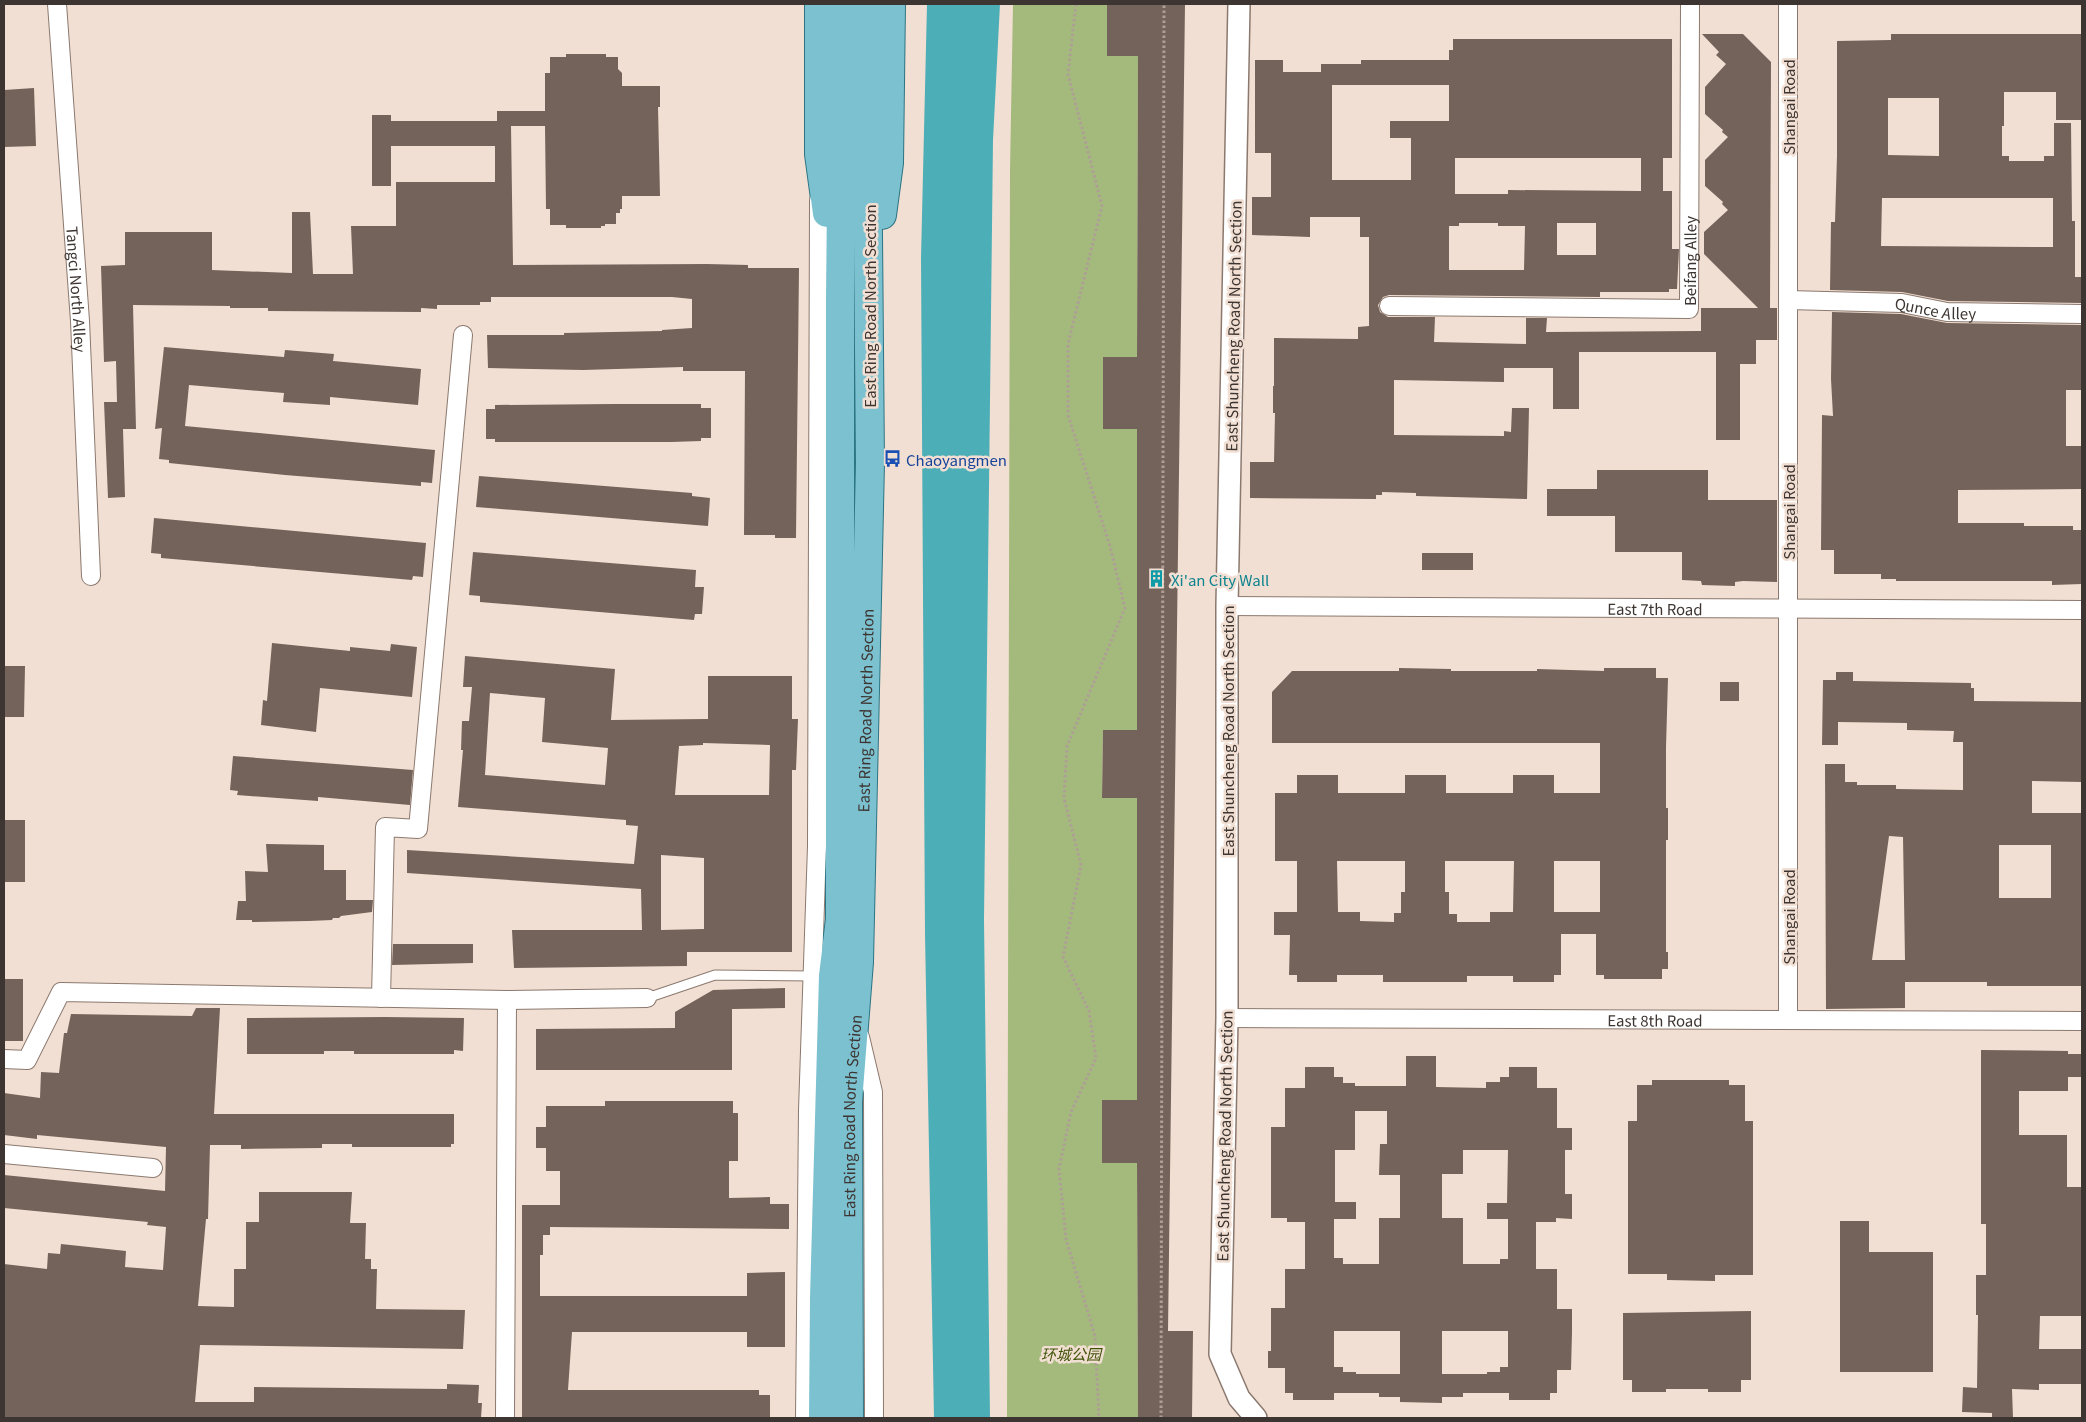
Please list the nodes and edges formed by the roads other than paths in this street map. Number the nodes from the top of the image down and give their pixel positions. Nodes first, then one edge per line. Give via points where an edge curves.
1 (57, 4) edge
2 (819, 4) edge
3 (843, 4) edge
4 (866, 4) edge
5 (891, 4) edge
6 (1239, 4) edge
7 (1690, 4) edge
8 (1788, 4) edge
9 (819, 154) junction
10 (869, 295) junction
11 (840, 299) junction
12 (1788, 300) junction
13 (1389, 306) dead end
14 (2082, 314) edge
15 (463, 335) dead end
16 (92, 576) dead end
17 (1227, 606) junction
18 (1788, 607) junction
19 (2082, 610) edge
20 (813, 976) junction
21 (381, 998) junction
22 (647, 998) joint
23 (507, 1000) junction
24 (855, 1017) junction
25 (1227, 1018) junction
26 (1788, 1020) junction
27 (2082, 1021) edge
28 (832, 1035) junction
29 (4, 1059) edge
30 (808, 1110) junction
31 (4, 1154) edge
32 (153, 1168) dead end
33 (826, 1303) junction
34 (505, 1418) edge
35 (806, 1418) edge
36 (823, 1418) edge
37 (849, 1418) edge
38 (874, 1418) edge
39 (1256, 1418) edge

1 - 16 street, Tangci North Alley via 80,321
2 - 9 main road
3 - 11 main road, East Ring Road North Section
4 - 10 main road, East Ring Road North Section
5 - 10 main road via 890,163
6 - 17 street, East Shuncheng Road North Section
7 - 13 street, Beifang Alley via 1689,309
8 - 12 street, Shangai Road
9 - 11 main road
9 - 20 street via 817,846
10 - 24 main road, East Ring Road North Section via 870,463 861,916
11 - 28 main road, East Ring Road North Section via 840,919 833,976
12 - 14 street, Qunce Alley via 1902,303 1947,312
12 - 18 street, Shangai Road
15 - 21 street via 418,829 385,827
17 - 18 street, East 7th Road
17 - 25 street, East Shuncheng Road North Section
18 - 19 street, East 7th Road
18 - 26 street, Shangai Road
20 - 22 lane via 715,976
20 - 30 street
21 - 23 street
21 - 29 street via 61,992 27,1060
22 - 23 street
23 - 34 street
24 - 33 main road, East Ring Road North Section
24 - 38 street via 873,1092
25 - 26 street, East 8th Road
25 - 39 street, East Shuncheng Road North Section via 1220,1354 1239,1398
26 - 27 street, East 8th Road
28 - 30 street
28 - 33 main road, East Ring Road North Section
30 - 33 street
31 - 32 street
33 - 35 street
33 - 36 main road, East Ring Road North Section
33 - 37 main road, East Ring Road North Section

